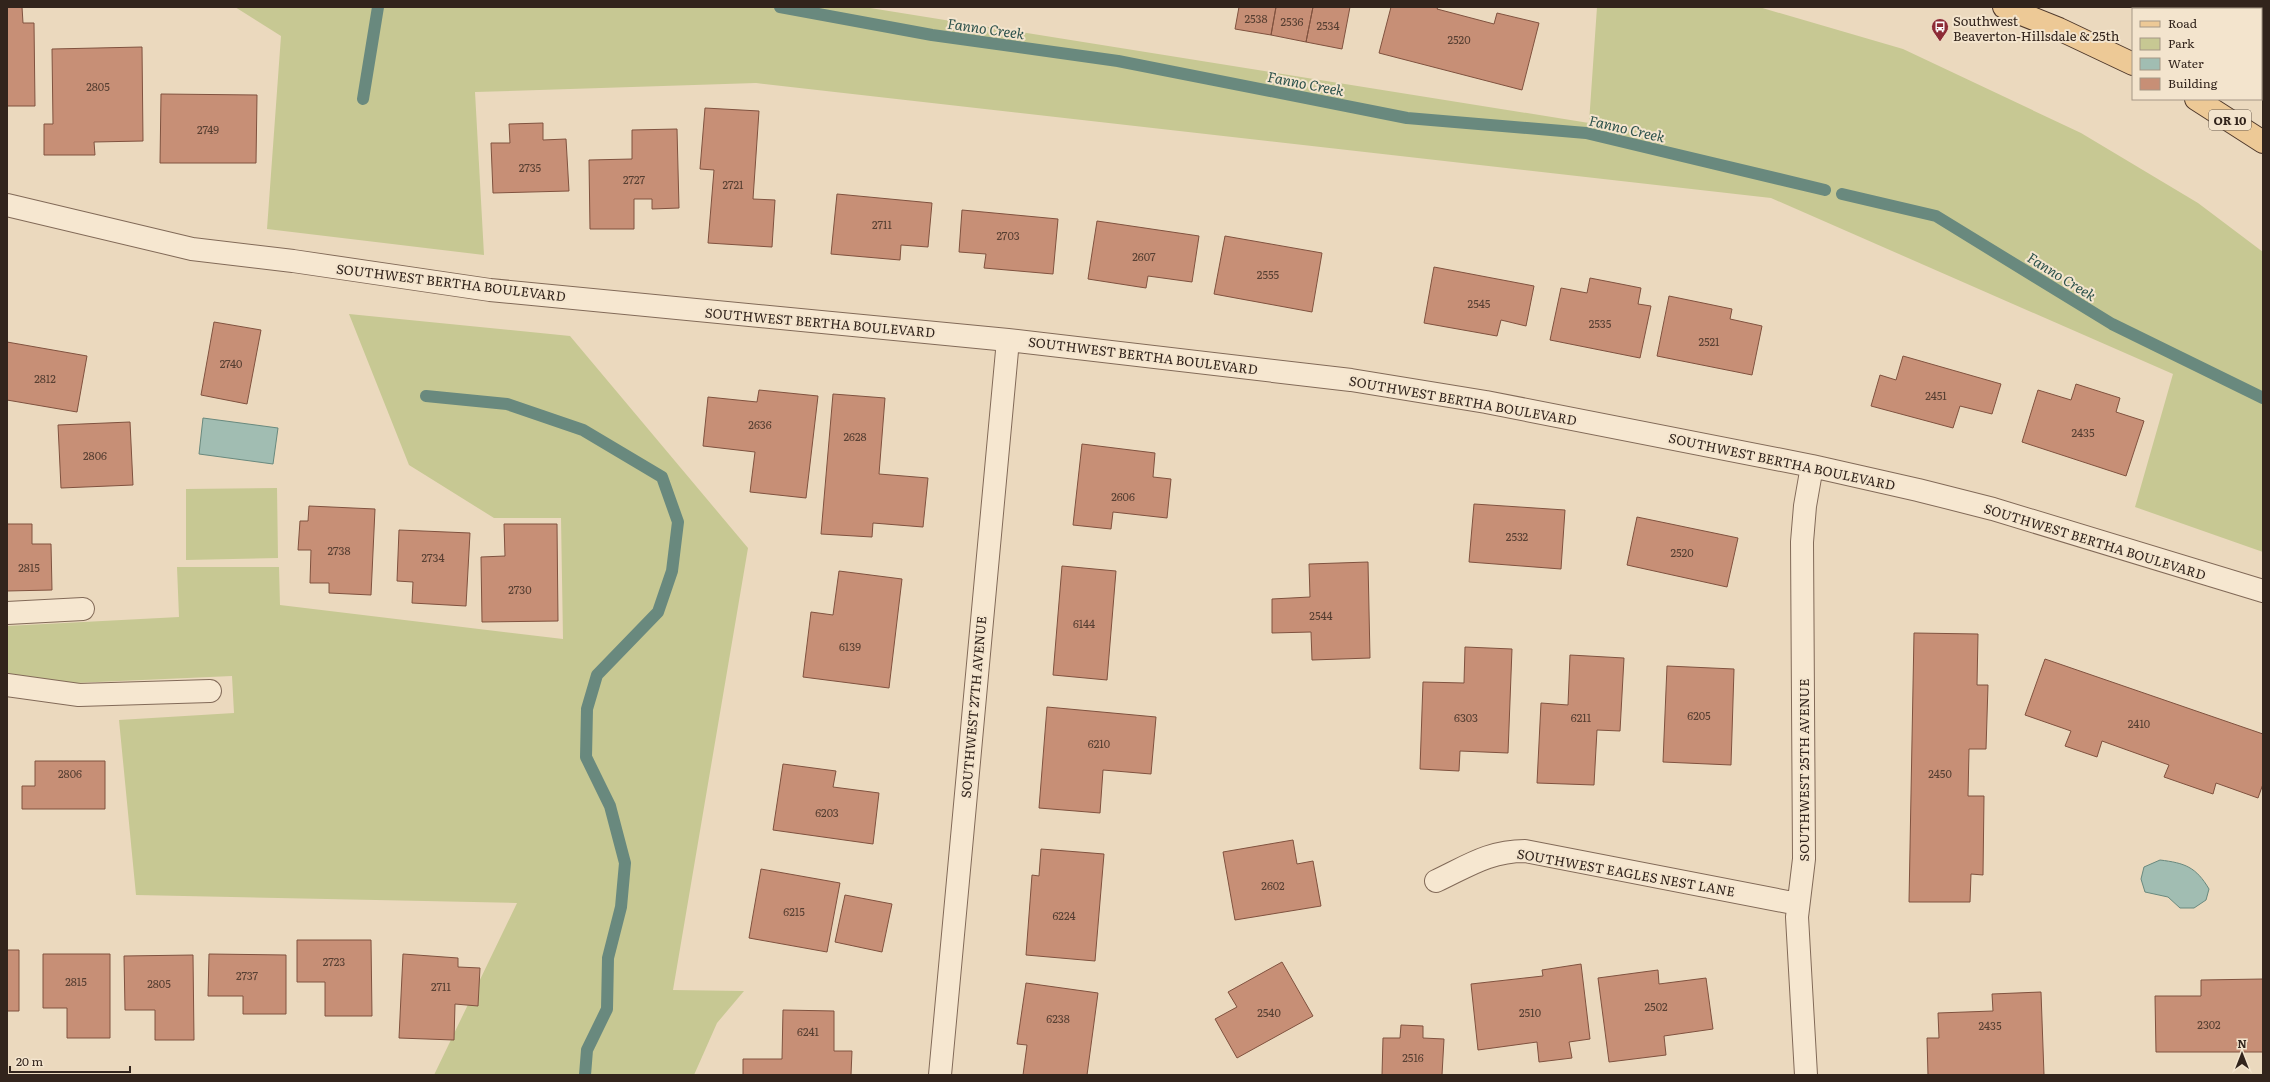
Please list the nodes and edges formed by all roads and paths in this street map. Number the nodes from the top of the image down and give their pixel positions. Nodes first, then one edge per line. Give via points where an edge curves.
1 (2004, 7) edge
2 (2132, 64) edge
3 (2198, 100) edge
4 (2263, 142) edge
5 (7, 205) edge
6 (1008, 340) junction
7 (1812, 466) junction
8 (2263, 591) edge
9 (83, 609) dead end
10 (7, 613) edge
11 (7, 685) edge
12 (210, 691) dead end
13 (1436, 881) dead end
14 (1798, 904) junction
15 (940, 1075) edge
16 (1806, 1075) edge

1 - 2 main road via 2059,29
3 - 4 main road, OR 10
5 - 6 street, SOUTHWEST BERTHA BOULEVARD via 192,249 490,290
6 - 7 street, SOUTHWEST BERTHA BOULEVARD via 1351,380 1486,402
6 - 15 street, SOUTHWEST 27TH AVENUE
7 - 8 street, SOUTHWEST BERTHA BOULEVARD via 1994,509
7 - 14 street, SOUTHWEST 25TH AVENUE via 1802,542 1804,858
9 - 10 street
11 - 12 street via 79,695
13 - 14 street, SOUTHWEST EAGLES NEST LANE via 1490,855 1506,851 1525,851
14 - 16 street, SOUTHWEST 25TH AVENUE

